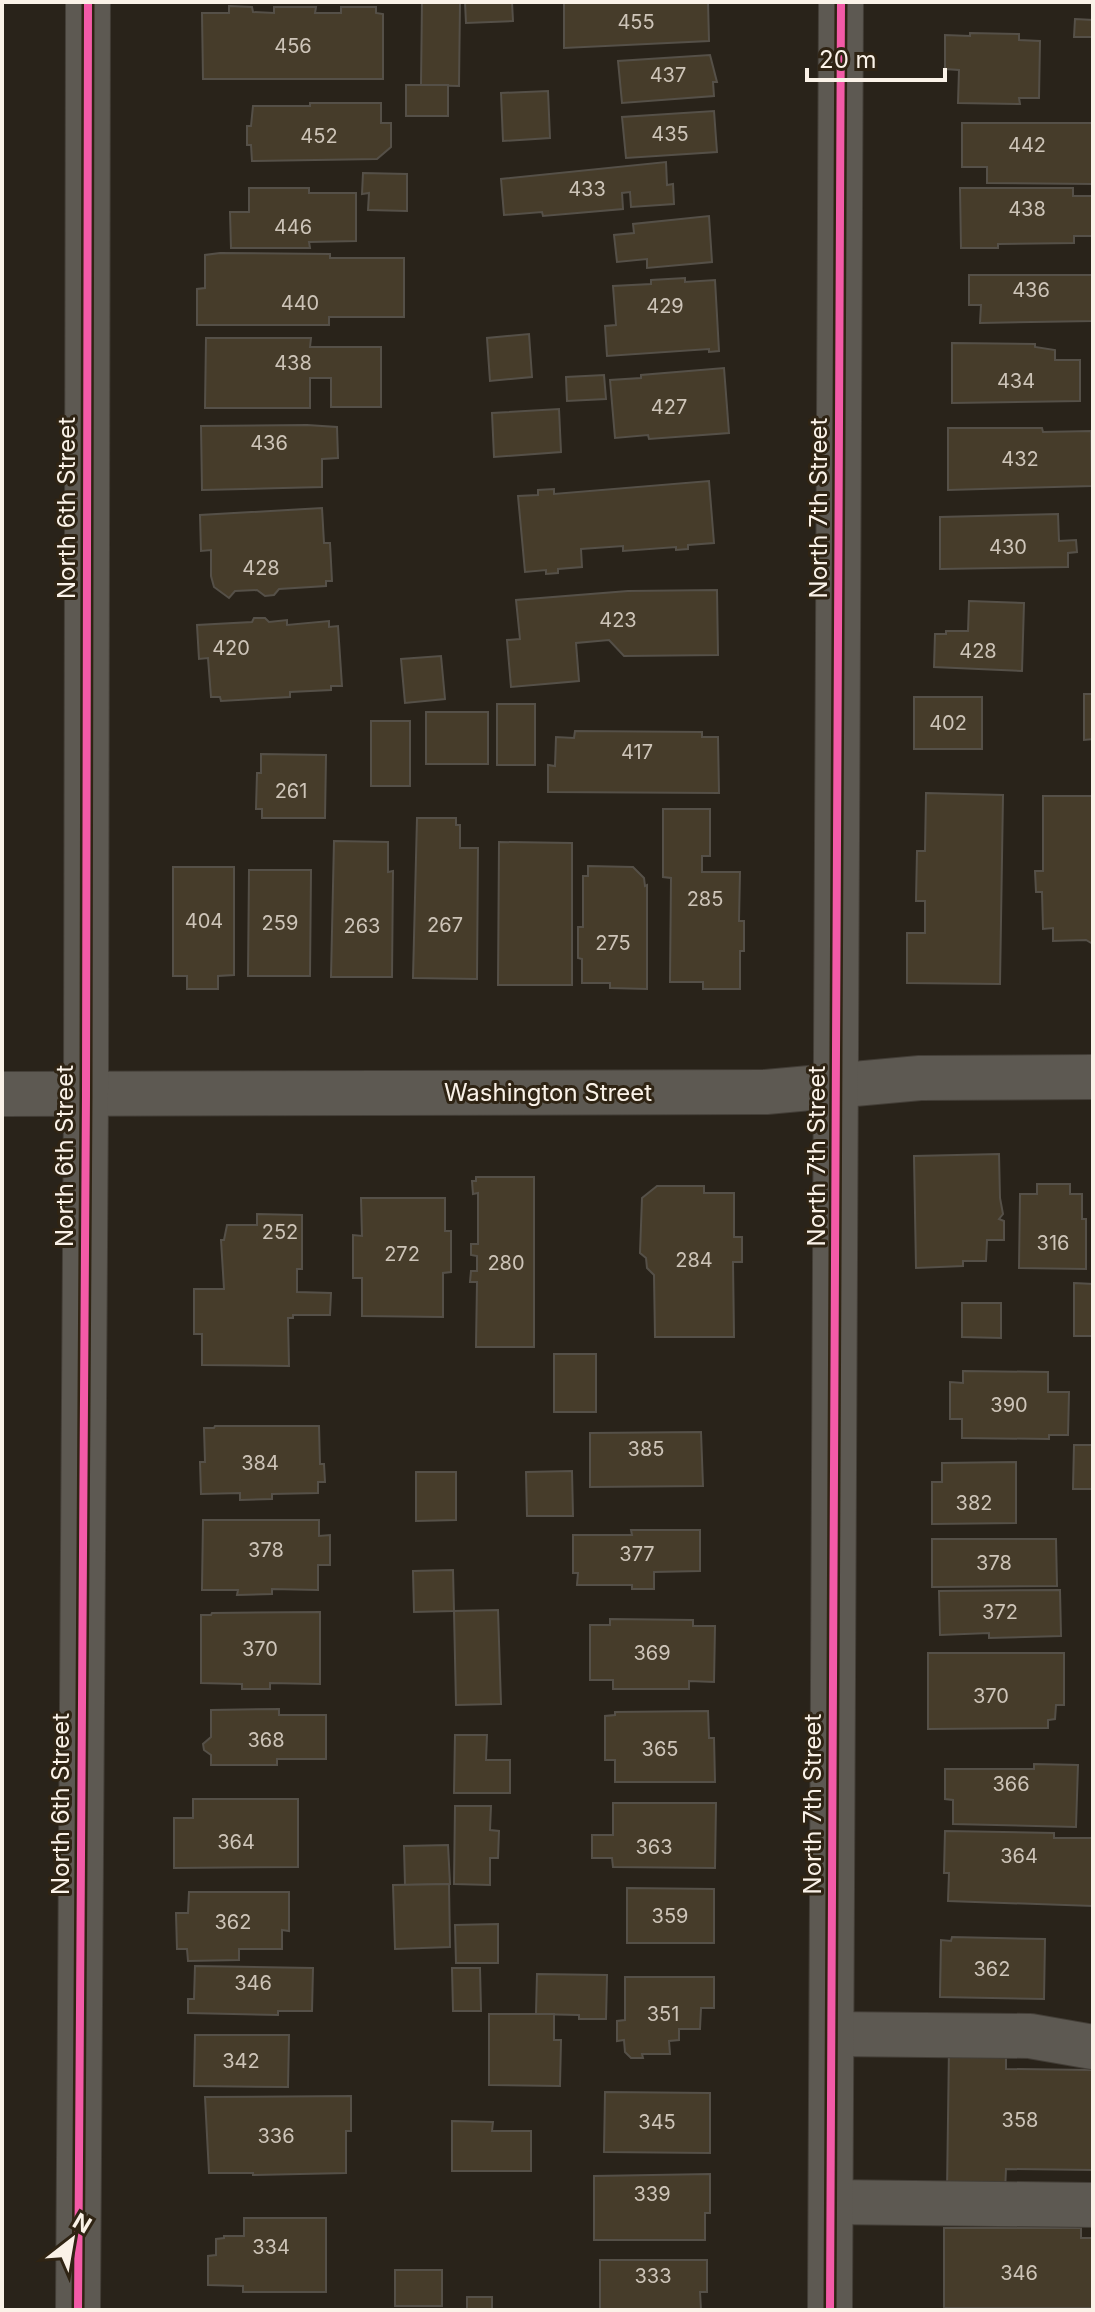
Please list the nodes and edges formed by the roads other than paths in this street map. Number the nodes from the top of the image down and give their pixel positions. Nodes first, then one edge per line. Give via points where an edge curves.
1 (88, 2) edge
2 (841, 2) edge
3 (1093, 1077) edge
4 (837, 1085) junction
5 (2, 1094) edge
6 (86, 1096) junction
7 (832, 2034) junction
8 (1093, 2047) edge
9 (831, 2202) junction
10 (1093, 2205) edge
11 (78, 2310) edge
12 (830, 2310) edge

1 - 6 street, North 6th Street
2 - 4 street, North 7th Street
3 - 4 street, Washington Street via 920,1078
4 - 6 street, Washington Street via 766,1092
4 - 7 street, North 7th Street
5 - 6 street, Washington Street
6 - 11 street, North 6th Street
7 - 8 street via 1030,2036
7 - 9 street, North 7th Street
9 - 10 street
9 - 12 street, North 7th Street

